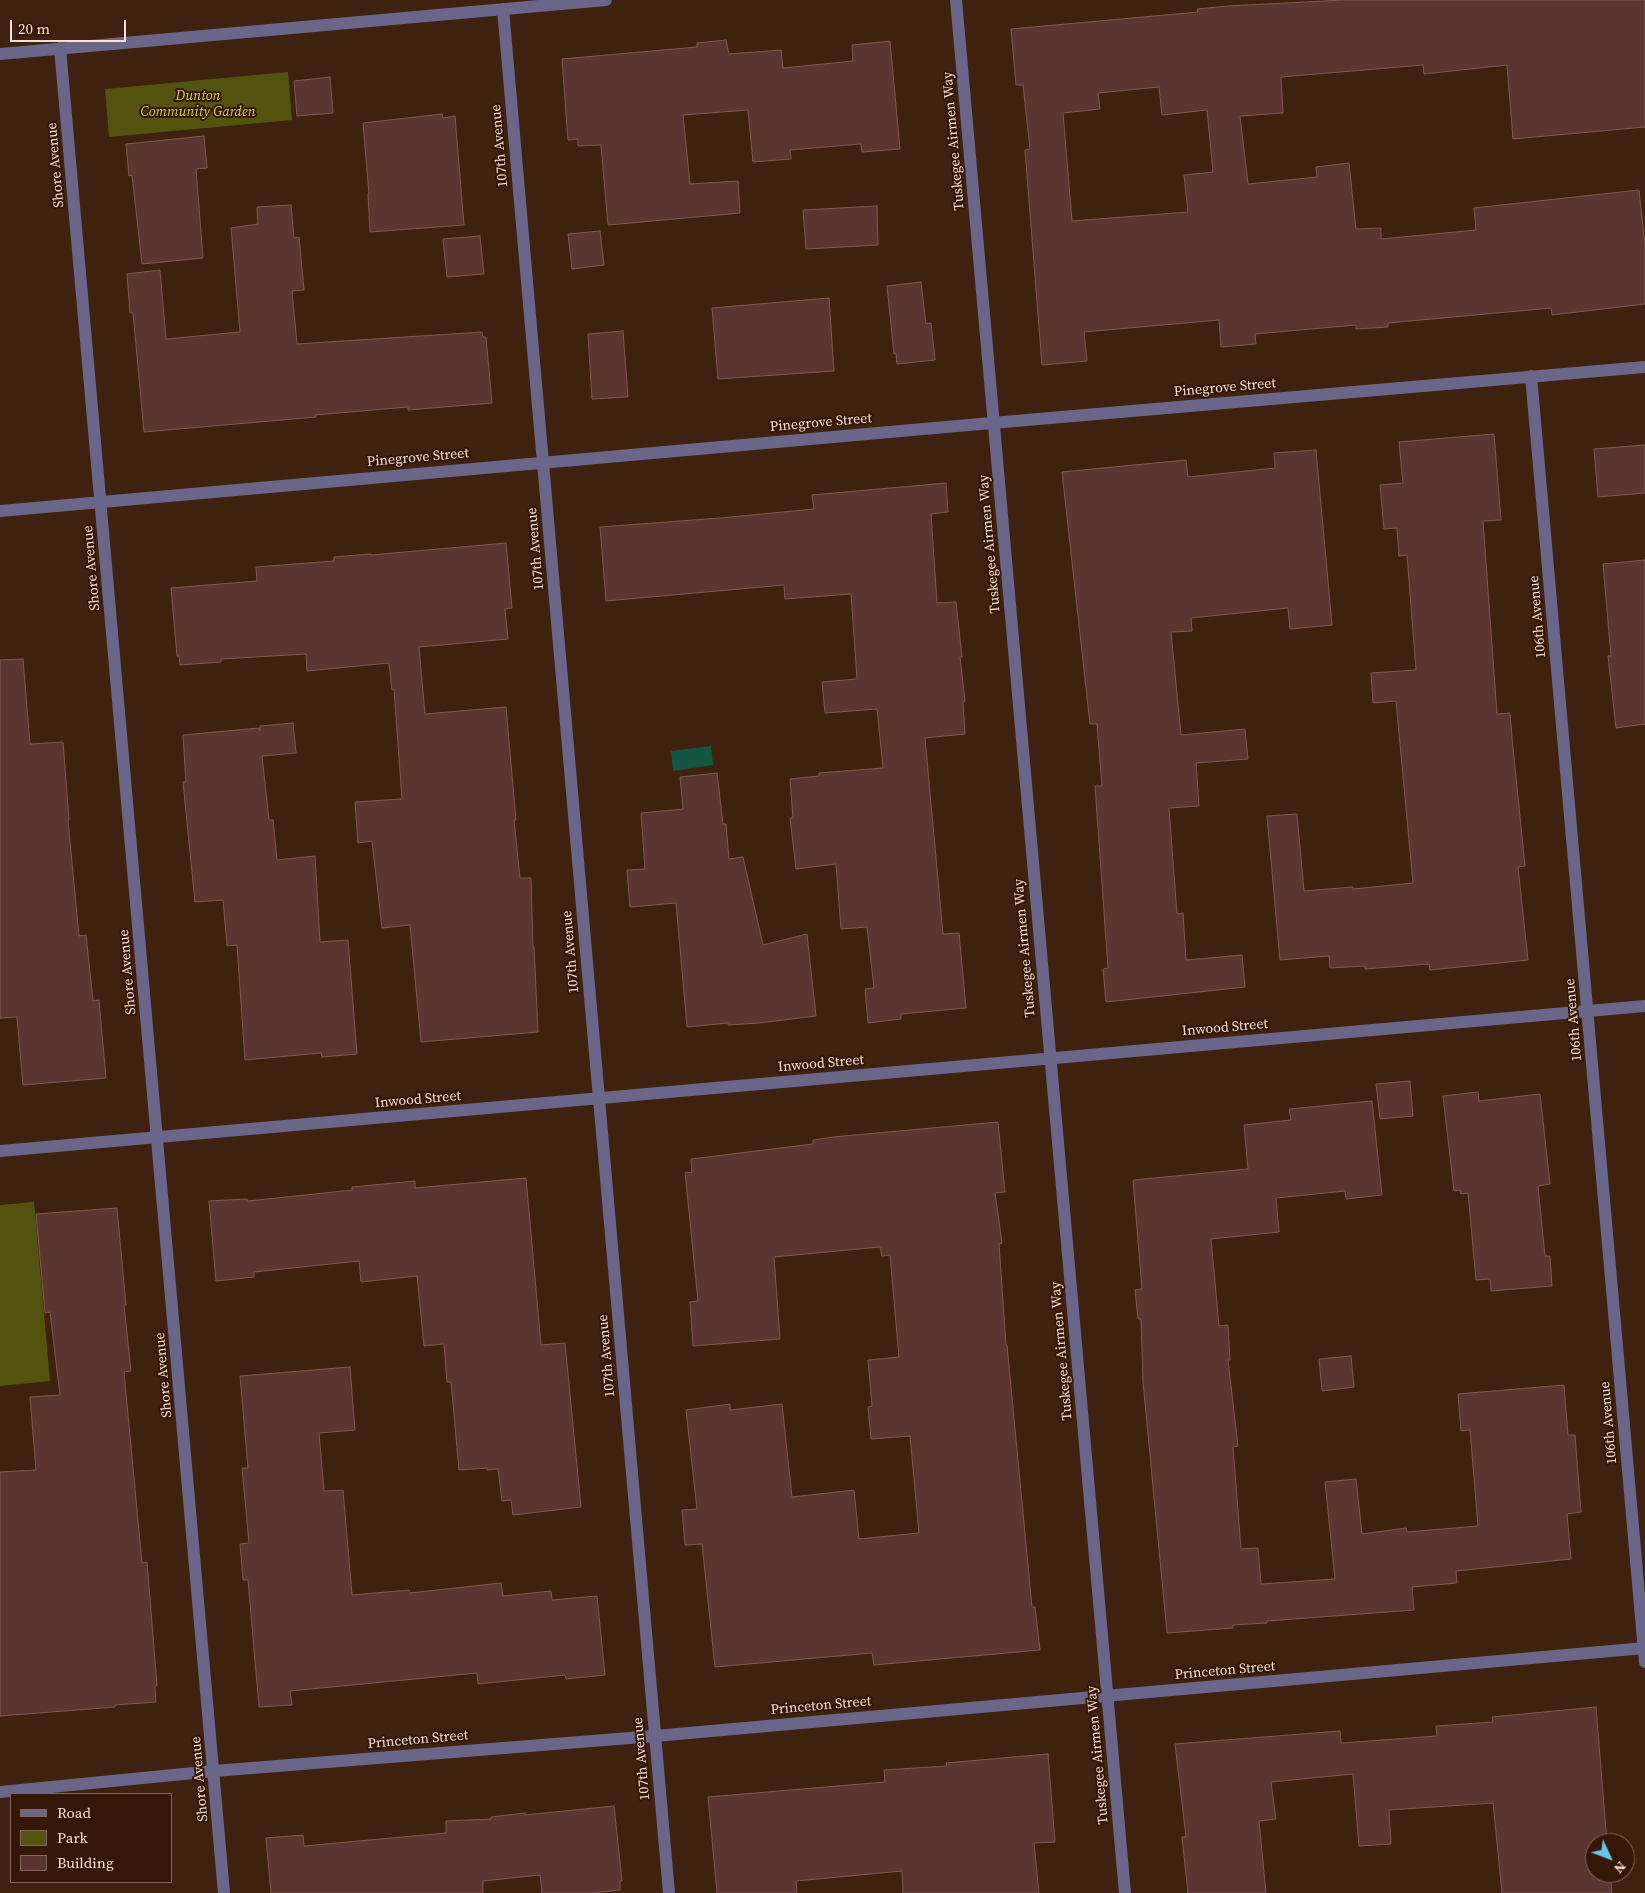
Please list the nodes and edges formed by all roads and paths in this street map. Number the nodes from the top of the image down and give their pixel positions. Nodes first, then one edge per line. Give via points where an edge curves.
1 (606, 0) edge
2 (956, 0) edge
3 (503, 9) junction
4 (60, 48) junction
5 (0, 54) edge
6 (1645, 367) edge
7 (1531, 376) junction
8 (994, 423) junction
9 (543, 462) junction
10 (101, 502) junction
11 (0, 511) edge
12 (1645, 1006) edge
13 (1588, 1011) junction
14 (1051, 1058) junction
15 (600, 1099) junction
16 (158, 1138) junction
17 (0, 1151) edge
18 (1644, 1648) edge
19 (1645, 1662) edge
20 (1107, 1697) junction
21 (656, 1736) junction
22 (214, 1772) junction
23 (0, 1792) edge
24 (224, 1893) edge
25 (669, 1893) edge
26 (1125, 1893) edge

1 - 3 street
2 - 8 street, Tuskegee Airmen Way
3 - 4 street
3 - 9 street, 107th Avenue
4 - 5 street
4 - 10 street, Shore Avenue
6 - 7 street, Pinegrove Street
7 - 8 street, Pinegrove Street
7 - 13 street, 106th Avenue
8 - 9 street, Pinegrove Street
8 - 14 street, Tuskegee Airmen Way
9 - 10 street, Pinegrove Street
9 - 15 street, 107th Avenue
10 - 11 street, Pinegrove Street
10 - 16 street, Shore Avenue
12 - 13 street, Inwood Street
13 - 14 street, Inwood Street
13 - 18 street, 106th Avenue
14 - 15 street, Inwood Street
14 - 20 street, Tuskegee Airmen Way
15 - 16 street, Inwood Street
15 - 21 street, 107th Avenue
16 - 17 street, Inwood Street
16 - 22 street, Shore Avenue
18 - 19 street, 106th Avenue
18 - 20 street, Princeton Street
20 - 21 street, Princeton Street
20 - 26 street, Tuskegee Airmen Way
21 - 22 street, Princeton Street
21 - 25 street, 107th Avenue
22 - 23 street, Princeton Street
22 - 24 street, Shore Avenue

